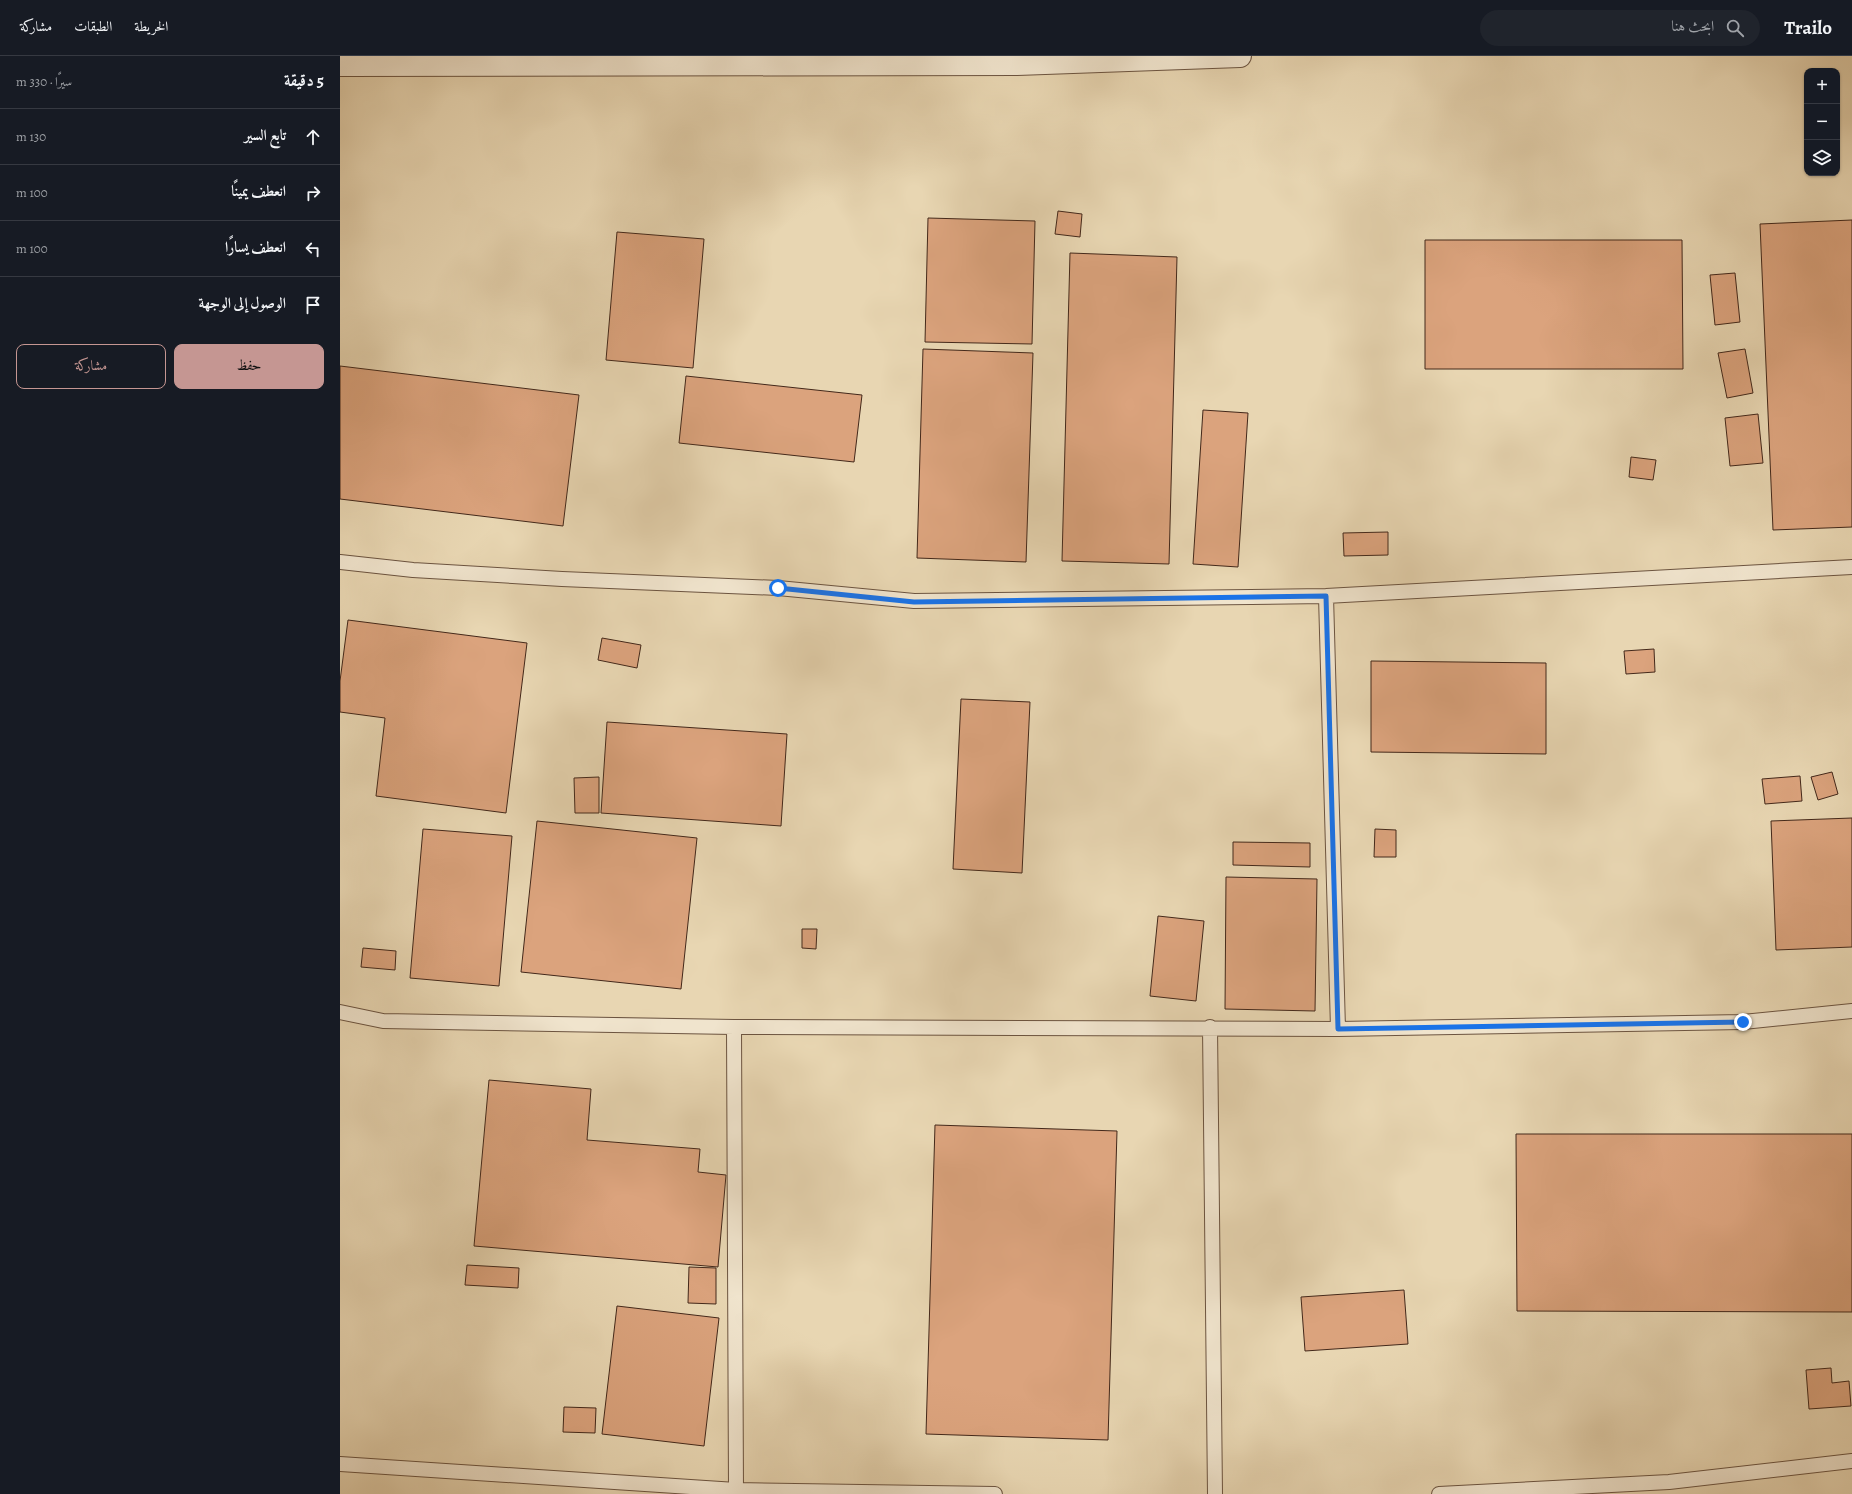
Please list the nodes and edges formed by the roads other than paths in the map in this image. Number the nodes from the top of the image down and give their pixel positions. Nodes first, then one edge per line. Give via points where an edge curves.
1 (1240, 56) edge
2 (340, 65) edge
3 (340, 562) edge
4 (1852, 567) edge
5 (1326, 596) junction
6 (1852, 1011) edge
7 (340, 1012) edge
8 (734, 1027) junction
9 (1210, 1027) junction
10 (1338, 1029) junction
11 (1852, 1461) edge
12 (340, 1464) edge
13 (736, 1490) junction
14 (995, 1494) edge
15 (1215, 1494) edge
16 (1439, 1494) edge

1 - 2 street via 1009,64
3 - 5 lane via 413,570 562,579 778,588 914,602
4 - 5 lane
5 - 10 lane
6 - 10 lane via 1743,1022
7 - 8 lane via 383,1021
8 - 9 lane
8 - 13 lane
9 - 10 lane
9 - 15 lane
11 - 16 lane via 1669,1482
12 - 13 lane
13 - 14 lane

